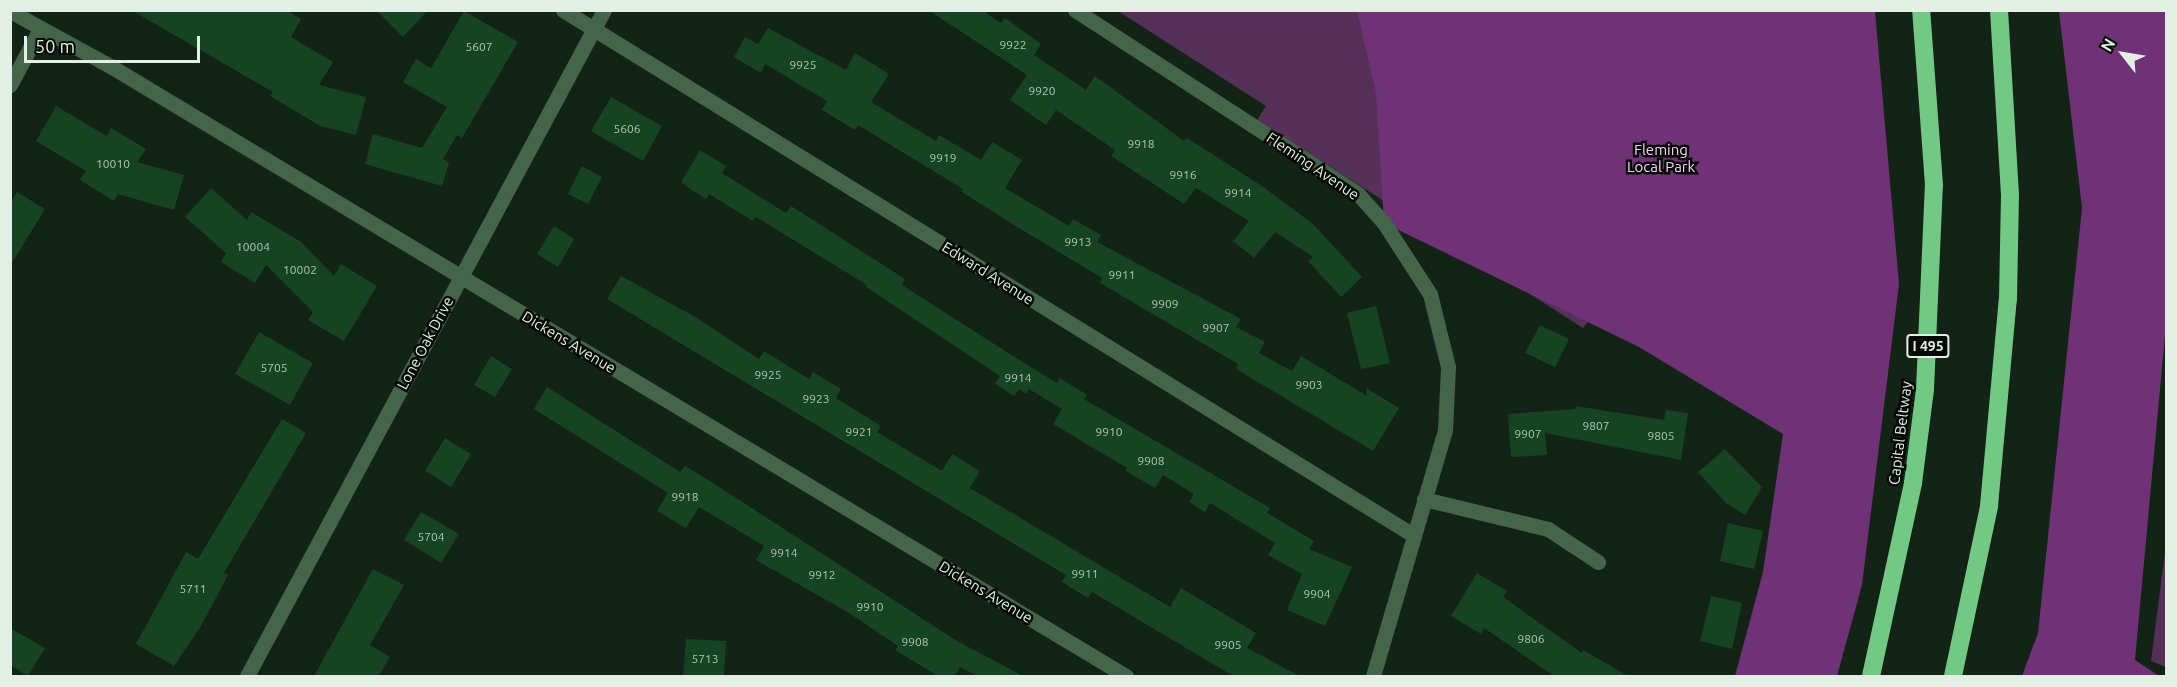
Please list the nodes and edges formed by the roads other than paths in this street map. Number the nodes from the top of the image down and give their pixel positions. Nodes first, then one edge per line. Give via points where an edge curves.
1 (10, 10) edge
2 (563, 10) edge
3 (604, 10) edge
4 (1075, 10) edge
5 (1921, 10) edge
6 (1999, 10) edge
7 (39, 29) junction
8 (594, 30) junction
9 (10, 85) edge
10 (460, 277) junction
11 (1424, 499) junction
12 (1413, 535) junction
13 (1598, 562) dead end
14 (247, 676) edge
15 (1126, 676) edge
16 (1372, 676) edge
17 (1871, 676) edge
18 (1953, 676) edge

1 - 7 street, Dickens Avenue
2 - 8 street, Edward Avenue
3 - 8 street, Lone Oak Drive
4 - 11 street, Fleming Avenue via 1358,194 1384,223 1430,294 1448,367 1445,430
5 - 17 highway, Capital Beltway / I 495 via 1934,185 1926,378 1913,483
6 - 18 highway via 2010,195 2008,299 1989,506
7 - 9 street
7 - 10 street, Dickens Avenue via 112,67
8 - 10 street, Lone Oak Drive
8 - 12 street, Edward Avenue
10 - 14 street, Lone Oak Drive
10 - 15 street, Dickens Avenue
11 - 12 street, Fleming Avenue
11 - 13 street via 1548,530
12 - 16 street, Fleming Avenue

